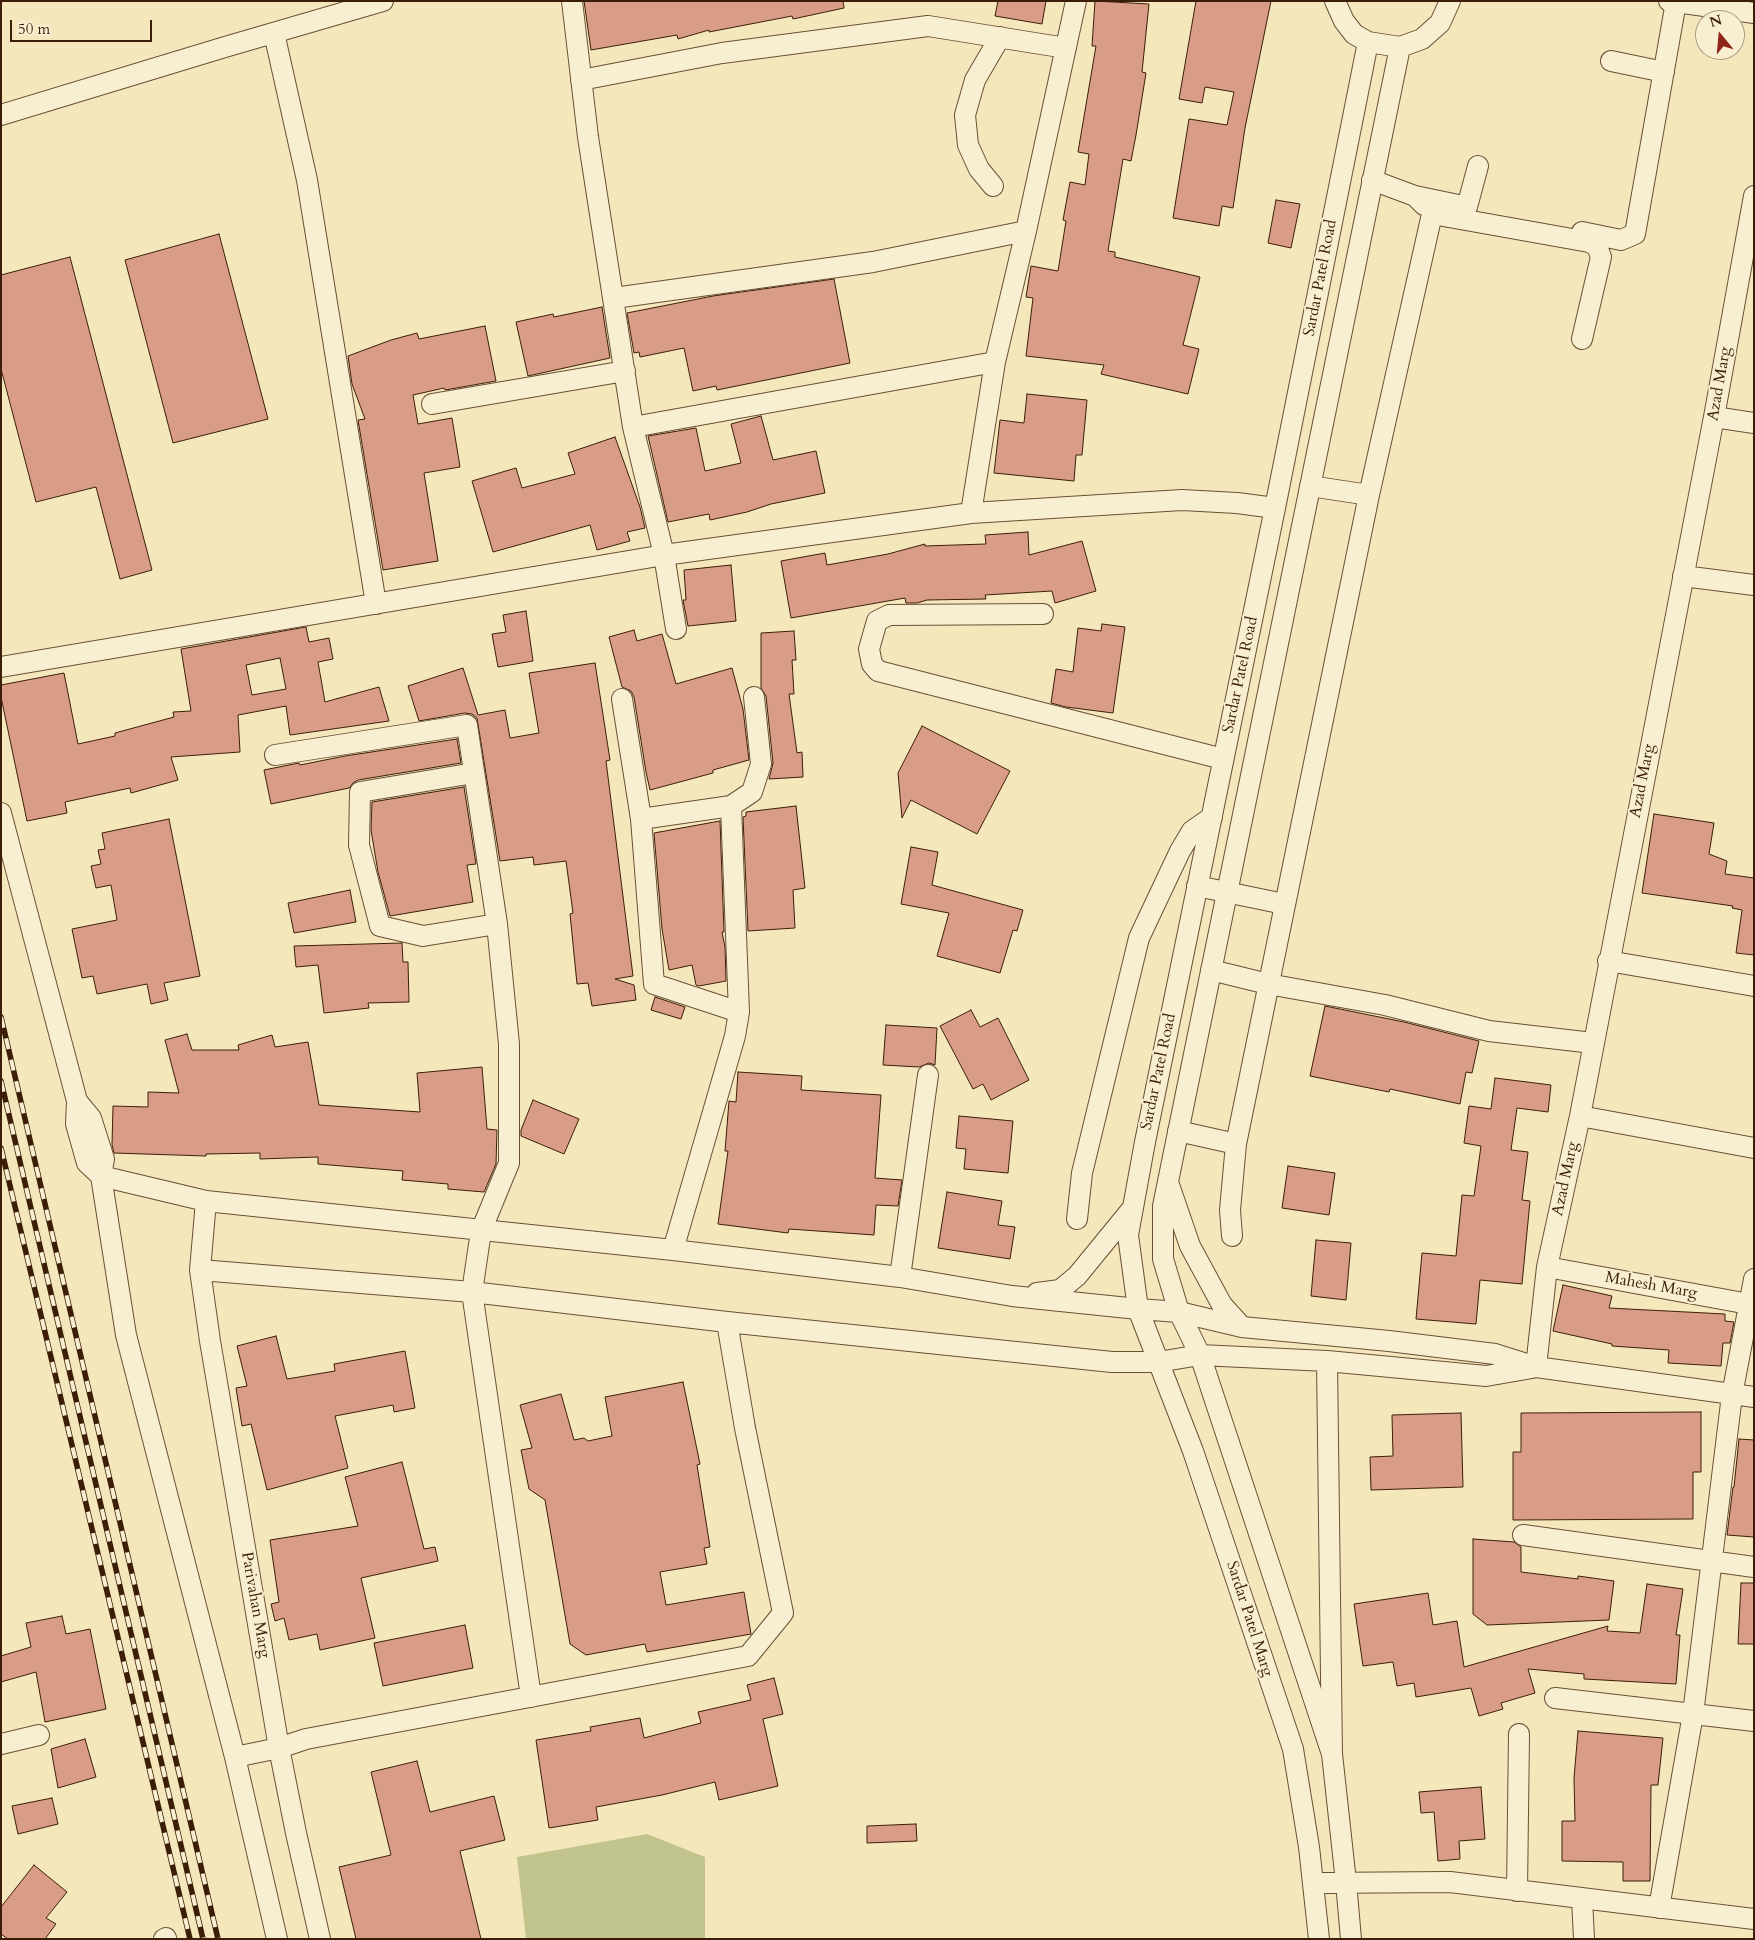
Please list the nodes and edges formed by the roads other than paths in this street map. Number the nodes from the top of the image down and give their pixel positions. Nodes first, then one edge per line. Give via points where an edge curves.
1 (383, 1) edge
2 (572, 1) edge
3 (1076, 1) edge
4 (1335, 1) edge
5 (1450, 1) edge
6 (1673, 2) edge
7 (1754, 12) edge
8 (274, 33) junction
9 (1000, 38) junction
10 (1368, 42) junction
11 (1400, 47) junction
12 (1066, 48) junction
13 (1611, 61) dead end
14 (1664, 72) junction
15 (581, 80) junction
16 (1, 115) edge
17 (1478, 166) dead end
18 (1372, 180) junction
19 (993, 186) dead end
20 (1415, 196) junction
21 (1754, 196) edge
22 (1467, 207) junction
23 (1432, 214) junction
24 (1026, 231) junction
25 (1748, 259) edge
26 (614, 298) junction
27 (1582, 339) dead end
28 (995, 362) junction
29 (625, 371) junction
30 (432, 404) dead end
31 (1714, 418) junction
32 (1754, 423) edge
33 (633, 427) junction
34 (1310, 486) junction
35 (1369, 495) junction
36 (1275, 508) junction
37 (971, 513) junction
38 (664, 555) junction
39 (1682, 576) junction
40 (1754, 585) edge
41 (376, 604) junction
42 (1043, 614) dead end
43 (676, 629) dead end
44 (1, 667) edge
45 (754, 698) dead end
46 (622, 699) dead end
47 (276, 755) dead end
48 (1223, 759) junction
49 (474, 773) junction
50 (732, 806) junction
51 (1, 813) edge
52 (1212, 817) junction
53 (641, 819) junction
54 (1207, 840) junction
55 (1237, 845) junction
56 (1197, 886) junction
57 (1227, 894) junction
58 (1284, 904) junction
59 (497, 924) junction
60 (1608, 961) junction
61 (1211, 970) junction
62 (1268, 984) junction
63 (1754, 986) edge
64 (739, 1012) junction
65 (1593, 1043) junction
66 (928, 1075) dead end
67 (1580, 1116) junction
68 (1178, 1131) junction
69 (1236, 1144) junction
70 (1754, 1148) edge
71 (101, 1176) junction
72 (1168, 1182) junction
73 (206, 1201) junction
74 (1133, 1208) junction
75 (1077, 1219) dead end
76 (481, 1231) junction
77 (1232, 1236) dead end
78 (673, 1250) junction
79 (1547, 1267) junction
80 (200, 1270) junction
81 (900, 1277) junction
82 (1754, 1280) edge
83 (472, 1292) junction
84 (1012, 1296) junction
85 (1752, 1304) edge
86 (1138, 1309) junction
87 (1179, 1312) junction
88 (727, 1322) junction
89 (1242, 1326) junction
90 (1200, 1355) junction
91 (1327, 1361) junction
92 (1158, 1362) junction
93 (1536, 1367) junction
94 (1732, 1395) junction
95 (1754, 1397) edge
96 (1523, 1535) dead end
97 (1712, 1561) junction
98 (1754, 1566) edge
99 (531, 1697) junction
100 (1555, 1698) dead end
101 (1693, 1714) junction
102 (1754, 1721) edge
103 (1519, 1734) dead end
104 (39, 1735) dead end
105 (1, 1744) edge
106 (279, 1748) junction
107 (1332, 1754) junction
108 (235, 1756) junction
109 (1346, 1882) junction
110 (1313, 1883) junction
111 (1518, 1891) junction
112 (1582, 1898) junction
113 (1659, 1908) junction
114 (1754, 1919) edge
115 (277, 1939) edge
116 (320, 1939) edge
117 (1319, 1939) edge
118 (1351, 1939) edge
119 (1584, 1939) edge

1 - 8 street
2 - 15 street
3 - 12 street
4 - 10 street via 1344,22 1354,34
5 - 11 street via 1440,23 1422,39
6 - 7 street
6 - 14 street
8 - 16 street
8 - 41 street via 307,180
9 - 12 street
9 - 15 street via 928,26 722,53
9 - 19 street via 976,80 965,115 968,145 979,169
10 - 11 street
10 - 36 street, Sardar Patel Road
11 - 18 street, Sardar Patel Road
12 - 24 street
13 - 14 street
14 - 22 street via 1635,234 1621,240
15 - 26 street
17 - 22 street
18 - 20 street
18 - 34 street, Sardar Patel Road
20 - 22 street
20 - 23 street
21 - 25 street, Azad Marg
23 - 27 street via 1597,246 1601,257
23 - 35 street
24 - 26 street via 873,262
24 - 28 street
25 - 31 street, Azad Marg
26 - 29 street
28 - 33 street
28 - 37 street
29 - 30 street
29 - 33 street
31 - 32 street
31 - 39 street, Azad Marg
33 - 38 street
34 - 35 street
34 - 55 street, Sardar Patel Road
35 - 58 street
36 - 37 street via 1182,500
36 - 48 street, Sardar Patel Road
37 - 38 street
38 - 41 street
38 - 43 street
39 - 40 street
39 - 60 street, Azad Marg
41 - 44 street
42 - 48 street via 889,615 877,621 869,649 872,664 878,671
45 - 50 street via 760,764 752,792
46 - 53 street
47 - 49 street via 467,725
48 - 52 street, Sardar Patel Road
49 - 59 street
49 - 59 street via 360,792 360,845 380,926 422,936
50 - 53 street
50 - 64 street
51 - 71 street via 77,1101 76,1124 87,1163
52 - 54 street, Sardar Patel Road
52 - 75 street via 1192,831 1139,938 1082,1173
53 - 64 street via 654,984
54 - 55 street
54 - 56 street, Sardar Patel Road
55 - 57 street, Sardar Patel Road
56 - 57 street
56 - 74 street, Sardar Patel Road
57 - 58 street
57 - 61 street, Sardar Patel Road
58 - 62 street
59 - 76 street via 509,1044 509,1162
60 - 63 street
60 - 65 street, Azad Marg
61 - 62 street
61 - 68 street, Sardar Patel Road
62 - 65 street via 1385,1005 1489,1031
62 - 69 street
64 - 78 street via 735,1036
65 - 67 street, Azad Marg
66 - 81 street
67 - 70 street
67 - 79 street, Azad Marg
68 - 69 street
68 - 72 street, Sardar Patel Road
69 - 77 street via 1230,1210
71 - 73 street
71 - 108 street via 126,1335
72 - 87 street, Sardar Patel Road via 1163,1206 1163,1259
72 - 89 street via 1190,1246 1222,1305
73 - 76 street
73 - 80 street, Parivahan Marg
74 - 84 street via 1077,1276 1060,1290
74 - 86 street, Sardar Patel Road via 1128,1234
76 - 78 street
76 - 83 street
78 - 81 street
79 - 85 street, Mahesh Marg
79 - 93 street, Azad Marg
80 - 83 street
80 - 106 street, Parivahan Marg
81 - 84 street
82 - 85 street
83 - 88 street
83 - 99 street
84 - 86 street
85 - 94 street
86 - 87 street
86 - 92 street, Sardar Patel Marg
87 - 89 street
87 - 90 street, Sardar Patel Road
88 - 92 street via 1112,1362
88 - 99 street via 783,1613 748,1656
89 - 93 street via 1495,1354
90 - 91 street
90 - 92 street
90 - 107 street, Sardar Patel Road
91 - 93 street via 1486,1376
91 - 107 street
92 - 110 street, Sardar Patel Marg via 1193,1451 1293,1749
93 - 94 street
94 - 95 street
94 - 97 street
96 - 97 street
97 - 98 street
97 - 101 street
99 - 106 street via 306,1739
100 - 101 street
101 - 102 street
101 - 113 street
103 - 111 street
104 - 105 street
106 - 108 street
106 - 116 street, Parivahan Marg
107 - 109 street
108 - 115 street
109 - 110 street
109 - 111 street via 1450,1882
109 - 118 street
110 - 117 street, Sardar Patel Marg
111 - 112 street
112 - 113 street
112 - 119 street
113 - 114 street

